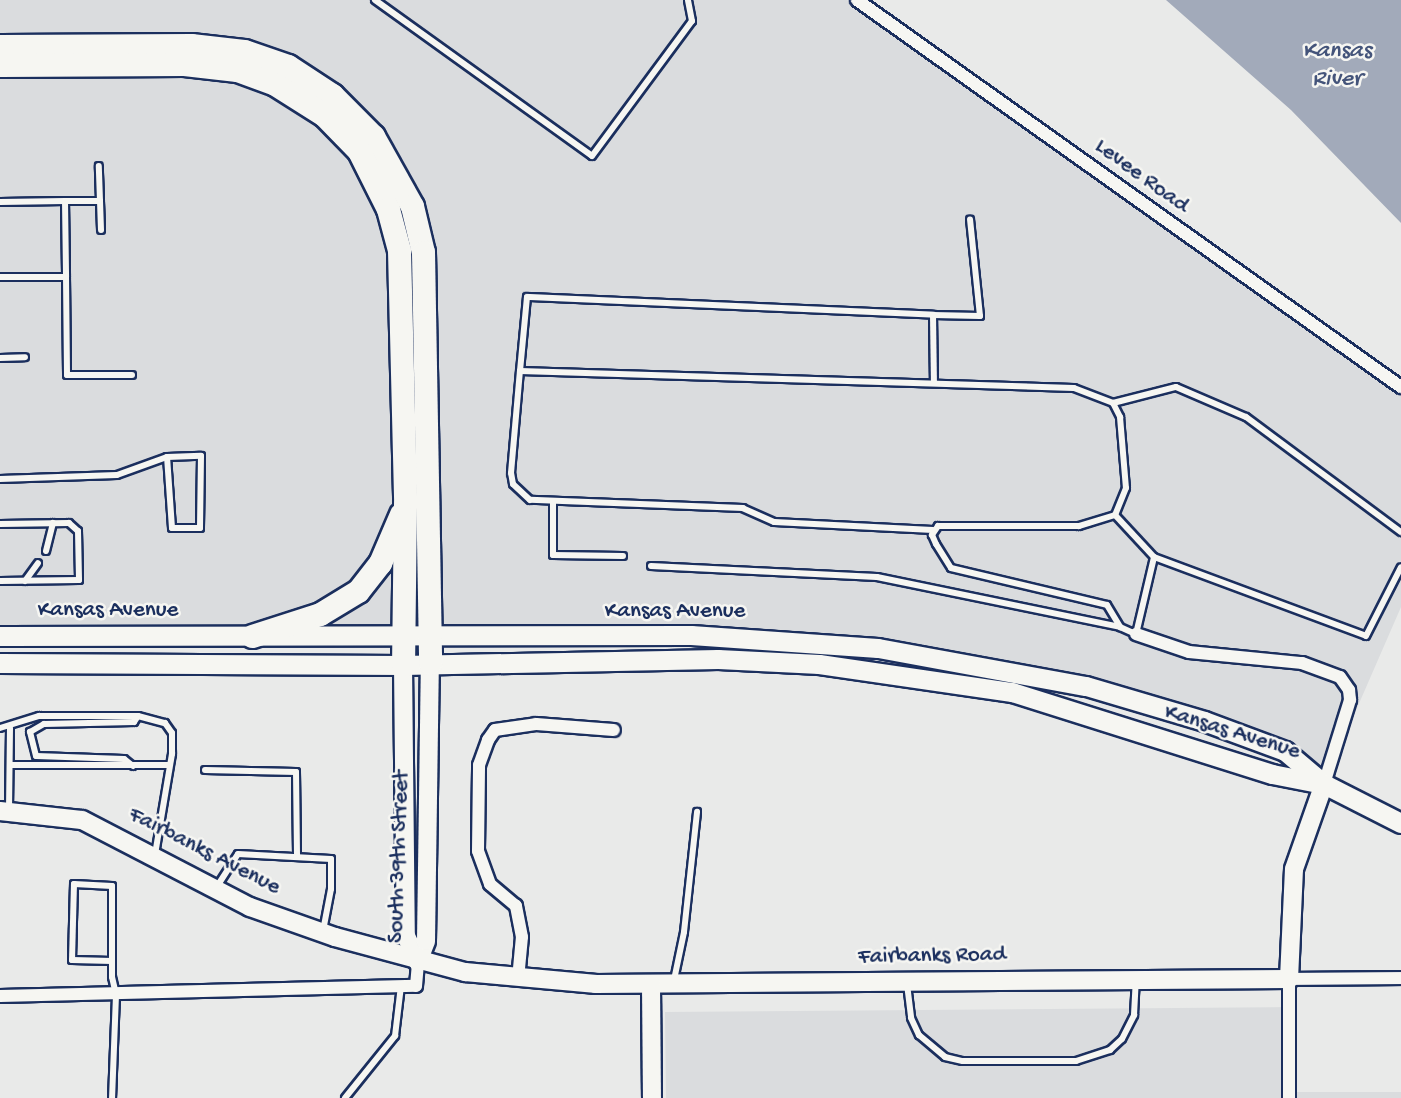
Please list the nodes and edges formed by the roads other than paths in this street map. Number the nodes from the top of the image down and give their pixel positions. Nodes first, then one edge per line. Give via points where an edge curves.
1 (375, 0) edge
2 (688, 0) edge
3 (857, 0) edge
4 (0, 46) edge
5 (0, 65) edge
6 (99, 166) dead end
7 (65, 201) junction
8 (100, 201) junction
9 (0, 202) edge
10 (970, 220) dead end
11 (101, 230) dead end
12 (0, 277) edge
13 (66, 277) junction
14 (933, 315) junction
15 (25, 357) dead end
16 (0, 358) edge
17 (520, 371) junction
18 (132, 375) dead end
19 (934, 383) junction
20 (1401, 387) edge
21 (1113, 403) junction
22 (167, 457) junction
23 (0, 479) edge
24 (553, 501) junction
25 (405, 504) junction
26 (1115, 515) junction
27 (53, 523) junction
28 (0, 524) edge
29 (933, 530) junction
30 (1401, 532) edge
31 (46, 551) dead end
32 (622, 556) dead end
33 (1154, 557) junction
34 (38, 563) dead end
35 (652, 566) dead end
36 (1401, 567) edge
37 (0, 581) edge
38 (24, 581) junction
39 (1120, 626) junction
40 (1136, 634) junction
41 (0, 636) edge
42 (252, 636) junction
43 (404, 638) junction
44 (428, 638) junction
45 (0, 663) edge
46 (429, 663) junction
47 (403, 665) junction
48 (138, 716) junction
49 (0, 728) edge
50 (10, 728) junction
51 (614, 730) dead end
52 (0, 757) edge
53 (11, 757) junction
54 (11, 765) junction
55 (168, 765) junction
56 (133, 766) junction
57 (205, 769) dead end
58 (1324, 784) junction
59 (4, 811) edge
60 (697, 812) dead end
61 (1401, 823) edge
62 (155, 855) junction
63 (297, 857) junction
64 (216, 888) junction
65 (322, 933) junction
66 (111, 961) junction
67 (418, 962) junction
68 (465, 972) joint
69 (1401, 978) edge
70 (518, 979) junction
71 (1136, 979) junction
72 (1289, 979) junction
73 (907, 982) junction
74 (673, 984) junction
75 (651, 985) junction
76 (398, 986) junction
77 (116, 995) junction
78 (0, 996) edge
79 (112, 1098) edge
80 (345, 1098) edge
81 (652, 1098) edge
82 (1289, 1098) edge

1 - 2 lane via 592,156 692,21
3 - 20 street, Levee Road
4 - 44 highway via 191,45 244,51 288,66 332,95 373,136 412,206 423,252
5 - 25 highway via 184,64 237,70 275,84 324,115 359,151 388,209 399,250
6 - 8 lane
7 - 8 lane
7 - 9 lane
7 - 13 lane
8 - 11 lane
10 - 14 lane via 980,316
12 - 13 lane
13 - 18 lane via 67,375
14 - 17 lane via 527,297
14 - 19 lane
15 - 16 lane
17 - 19 lane
17 - 24 lane via 513,484 530,500
19 - 21 lane via 1074,388
21 - 26 lane via 1126,455 1126,488
21 - 30 lane via 1176,387 1246,417
22 - 22 lane via 201,456 200,527 172,528
22 - 23 lane via 117,475
24 - 29 lane via 743,508 774,522
24 - 32 lane via 554,555
25 - 42 highway via 380,563 358,592 320,614
25 - 43 highway
26 - 29 lane via 1079,526 938,526
26 - 33 lane
27 - 28 lane
27 - 31 lane
27 - 38 lane via 69,523 78,531 79,580
29 - 39 lane via 951,568 1107,605
33 - 36 lane via 1366,636
33 - 40 lane
34 - 38 lane
35 - 39 lane via 877,577
37 - 38 lane
39 - 40 lane
40 - 58 street via 1189,652 1302,663 1340,677 1350,700
41 - 42 main road, Kansas Avenue
42 - 43 main road, Kansas Avenue
43 - 44 main road, Kansas Avenue
43 - 47 highway
44 - 46 highway
44 - 58 main road, Kansas Avenue via 786,638 975,662 1086,686 1204,721 1285,751
45 - 47 main road, Kansas Avenue
46 - 47 main road, Kansas Avenue
46 - 58 main road, Kansas Avenue via 718,659 819,664 1012,692 1272,774
46 - 67 street, South 39th Street via 426,942
47 - 67 street, South 39th Street via 405,936
48 - 50 lane via 39,716
48 - 55 lane via 165,723 172,733
48 - 56 lane via 134,722 44,724 30,732 36,756 124,759
49 - 50 lane
50 - 53 lane
51 - 70 street via 536,724 495,730 488,740 479,765 478,851 490,884 516,906 522,937
52 - 53 lane
53 - 54 lane
54 - 56 lane
54 - 59 lane
55 - 56 lane
55 - 62 lane
57 - 63 lane via 296,772
58 - 61 main road, Kansas Avenue
58 - 72 street via 1294,869
59 - 62 street, Fairbanks Avenue via 82,820
60 - 74 lane via 684,933
62 - 64 street, Fairbanks Avenue
63 - 64 lane via 238,854
63 - 65 lane via 331,859 331,889
64 - 65 street, Fairbanks Avenue via 250,907
65 - 67 street, Fairbanks Avenue
66 - 66 lane via 111,886 74,884 72,960
66 - 77 lane
67 - 68 street, Fairbanks Avenue
67 - 76 street via 416,986
68 - 70 street, Fairbanks Road
69 - 72 street, Fairbanks Road
70 - 75 street, Fairbanks Road
71 - 72 street, Fairbanks Road
71 - 73 street, Fairbanks Road
71 - 73 lane via 1134,1015 1122,1039 1110,1050 1076,1061 945,1057 919,1035 911,1018
72 - 82 street
73 - 74 street, Fairbanks Road
74 - 75 street, Fairbanks Road
75 - 81 street
76 - 77 street
76 - 80 lane via 395,1036
77 - 78 street
77 - 79 lane

